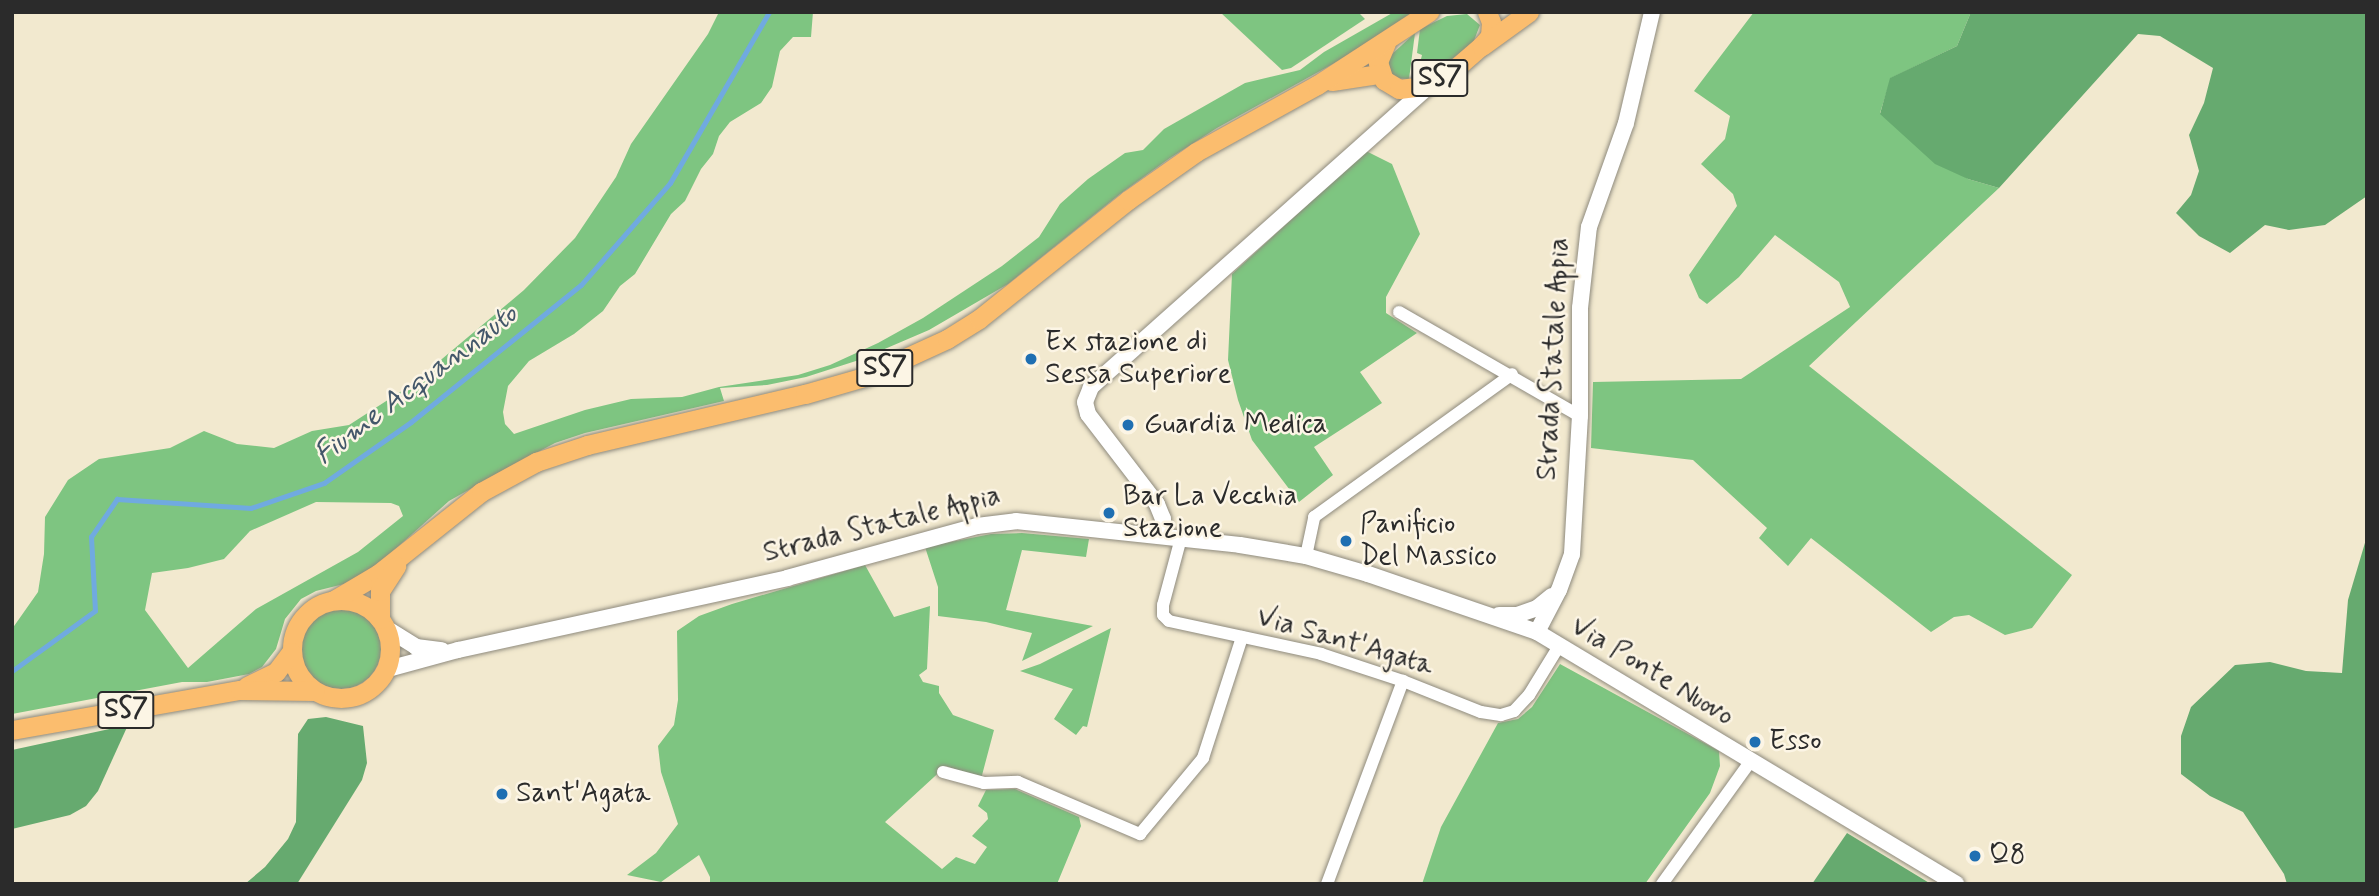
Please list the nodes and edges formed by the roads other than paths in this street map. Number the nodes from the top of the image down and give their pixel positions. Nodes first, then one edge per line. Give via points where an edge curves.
1 (1429, 12) edge
2 (1487, 12) edge
3 (1529, 12) edge
4 (1653, 12) edge
5 (1386, 43) junction
6 (1481, 46) junction
7 (1385, 80) junction
8 (1435, 82) junction
9 (1317, 85) junction
10 (1393, 118) junction
11 (1399, 312) dead end
12 (1512, 374) junction
13 (1580, 416) junction
14 (1163, 535) junction
15 (1181, 538) junction
16 (407, 552) junction
17 (1306, 556) junction
18 (1559, 590) junction
19 (334, 600) junction
20 (1483, 614) junction
21 (383, 623) junction
22 (1537, 632) junction
23 (1242, 637) junction
24 (1559, 646) junction
25 (458, 650) junction
26 (291, 652) junction
27 (383, 674) junction
28 (1404, 681) junction
29 (240, 690) junction
30 (315, 691) junction
31 (12, 730) edge
32 (1750, 762) junction
33 (943, 772) dead end
34 (1327, 884) edge
35 (1662, 884) edge
36 (1956, 884) edge

1 - 5 main road, SS7
2 - 6 main road, SS7 via 1490,36
3 - 6 main road, SS7
4 - 13 street, Strada Statale Appia via 1626,123 1589,226 1580,308
5 - 7 main road, SS7 via 1378,62
5 - 9 main road, SS7
6 - 8 main road, SS7
7 - 8 main road, SS7 via 1410,88
7 - 9 main road, SS7
7 - 10 street via 1395,100
8 - 10 street
9 - 16 main road, SS7 via 1196,152 947,339 852,380 610,439 536,462 481,492
10 - 14 street via 1088,392 1088,414 1157,504
11 - 12 street
12 - 13 street
12 - 17 street via 1314,517
13 - 18 street, Strada Statale Appia via 1572,554
14 - 15 street, Strada Statale Appia / SS7
14 - 25 street, Strada Statale Appia / SS7 via 1016,521 977,526 787,578
15 - 17 street, Strada Statale Appia / SS7
15 - 23 street, Via Sant'Agata via 1163,615 1169,621
16 - 19 main road, SS7
16 - 21 main road, SS7 via 380,591
17 - 20 street, Strada Statale Appia / SS7
18 - 20 street, Strada Statale Appia / SS7 via 1537,608 1517,615
18 - 22 street, Strada Statale Appia
19 - 21 main road, Strada Statale Appia / SS7 via 367,607
19 - 26 main road, Strada Statale Appia / SS7 via 320,604 298,623
20 - 22 street, Strada Statale Appia / SS7
21 - 25 street, Strada Statale Appia / SS7 via 416,647
21 - 27 main road, SS7 via 390,652
22 - 24 street, Via Ponte Nuovo
23 - 28 street, Via Sant'Agata via 1321,654
23 - 33 street via 1203,758 1140,834 1018,782 984,783
24 - 28 street, Via Sant'Agata via 1529,695 1514,711 1501,715 1481,712
24 - 32 street, Via Ponte Nuovo
25 - 27 street, Strada Statale Appia / SS7
26 - 29 main road, Strada Statale Appia / SS7 via 276,672
26 - 30 main road via 298,674
27 - 30 main road, Strada Statale Appia / SS7 via 375,685 352,697
28 - 34 street
29 - 30 main road, Strada Statale Appia / SS7
29 - 31 main road, Strada Statale Appia / SS7
32 - 35 street
32 - 36 street, Via Ponte Nuovo

